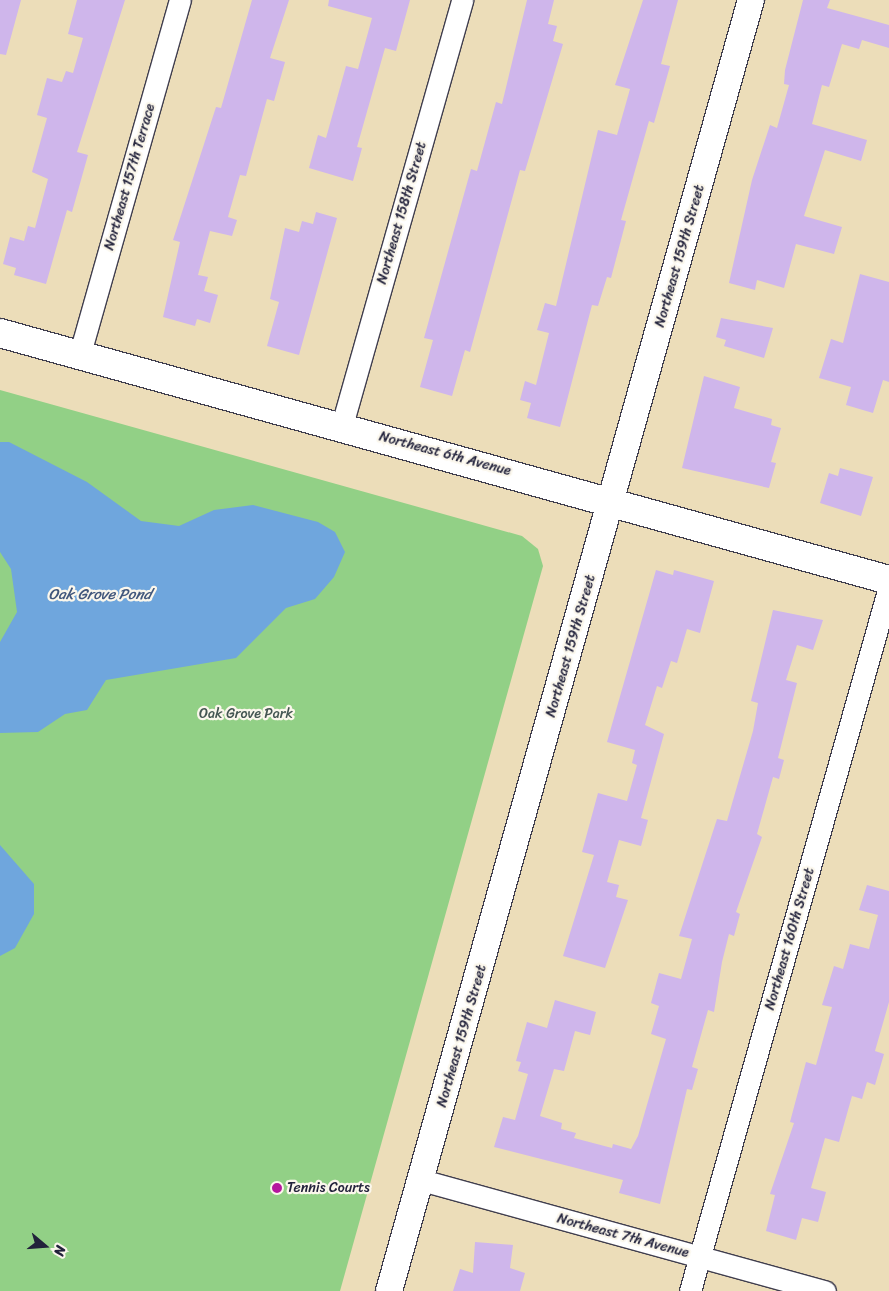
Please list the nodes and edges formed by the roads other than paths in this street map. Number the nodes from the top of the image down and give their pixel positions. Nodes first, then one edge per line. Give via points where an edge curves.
1 (180, 0) edge
2 (462, 0) edge
3 (751, 0) edge
4 (0, 333) edge
5 (80, 353) junction
6 (342, 425) junction
7 (612, 500) junction
8 (889, 580) edge
9 (889, 587) edge
10 (421, 1180) junction
11 (700, 1257) junction
12 (389, 1291) edge
13 (690, 1291) edge
14 (825, 1291) edge

1 - 5 street, Northeast 157th Terrace
2 - 6 street, Northeast 158th Street
3 - 7 street, Northeast 159th Street
4 - 5 main road, Northeast 6th Avenue
5 - 6 main road, Northeast 6th Avenue
6 - 7 main road, Northeast 6th Avenue
7 - 8 main road, Northeast 6th Avenue
7 - 10 street, Northeast 159th Street
9 - 11 street, Northeast 160th Street
10 - 11 street, Northeast 7th Avenue
10 - 12 street, Northeast 159th Street
11 - 13 street, Northeast 160th Street
11 - 14 street, Northeast 7th Avenue

